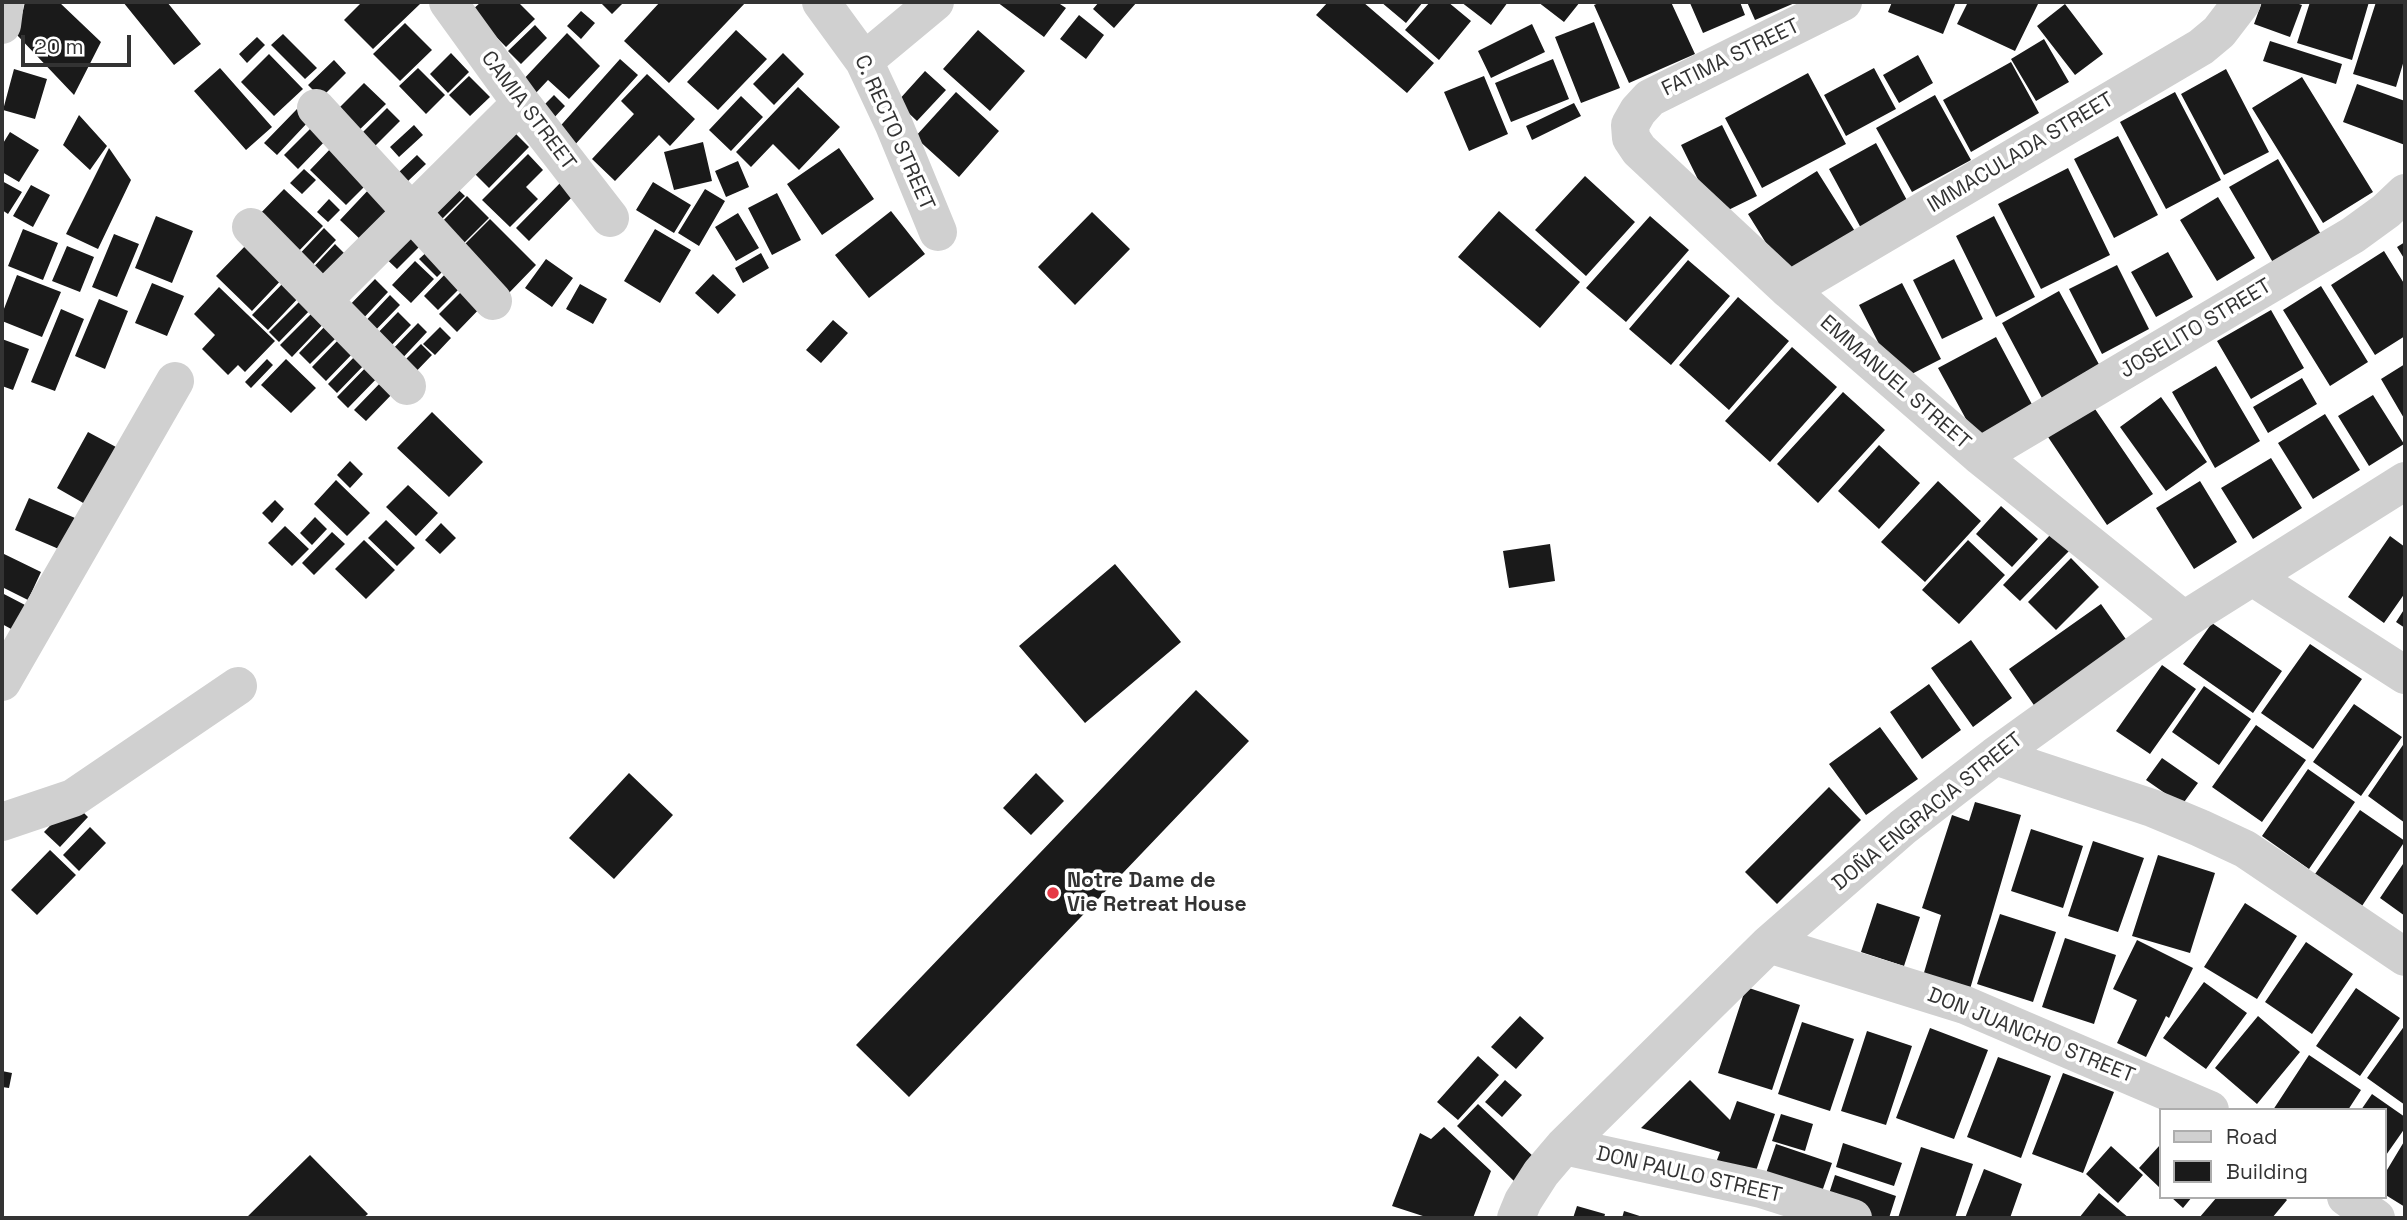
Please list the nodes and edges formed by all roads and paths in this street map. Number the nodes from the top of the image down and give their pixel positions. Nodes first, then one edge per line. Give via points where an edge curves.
1 (5, 2) edge
2 (448, 2) edge
3 (821, 2) edge
4 (935, 2) edge
5 (1843, 2) edge
6 (2242, 2) edge
7 (2, 24) edge
8 (864, 61) junction
9 (521, 103) junction
10 (316, 108) dead end
11 (1630, 125) joint
12 (2405, 193) edge
13 (411, 212) junction
14 (610, 218) dead end
15 (251, 227) dead end
16 (938, 232) dead end
17 (1789, 290) junction
18 (323, 300) junction
19 (493, 301) dead end
20 (175, 381) dead end
21 (407, 386) dead end
22 (1980, 456) junction
23 (2405, 481) edge
24 (2254, 578) junction
25 (2184, 620) junction
26 (2405, 675) edge
27 (2, 682) edge
28 (238, 686) dead end
29 (1995, 756) junction
30 (2, 822) edge
31 (1769, 944) junction
32 (2405, 957) edge
33 (2205, 1108) edge
34 (1564, 1146) junction
35 (2349, 1199) edge
36 (1516, 1218) edge
37 (1853, 1218) edge
38 (2376, 1218) edge

1 - 7 street
2 - 9 street, CAMIA STREET
3 - 8 street, C. RECTO STREET
4 - 8 street
5 - 11 street, FATIMA STREET via 1650,98
6 - 17 street, IMMACULADA STREET via 2201,47
8 - 16 street, C. RECTO STREET
9 - 13 street
9 - 14 street, CAMIA STREET
10 - 13 street
11 - 17 street, EMMANUEL STREET via 1639,150
12 - 22 street, JOSELITO STREET via 2353,235
13 - 18 street
13 - 19 street
15 - 18 street
17 - 22 street, EMMANUEL STREET
18 - 21 street
20 - 27 street
22 - 25 street, EMMANUEL STREET
23 - 24 street, DOÑA ENGRACIA STREET
24 - 25 street, DOÑA ENGRACIA STREET
24 - 26 street
25 - 29 street, DOÑA ENGRACIA STREET
28 - 30 street via 73,798
29 - 31 street, DOÑA ENGRACIA STREET via 1903,827
29 - 32 street via 2152,808 2245,849
31 - 33 street, DON JUANCHO STREET via 1965,1005
31 - 34 street, DOÑA ENGRACIA STREET
34 - 36 street, DOÑA ENGRACIA STREET via 1541,1173
34 - 37 street, DON PAULO STREET via 1761,1189
35 - 38 street

